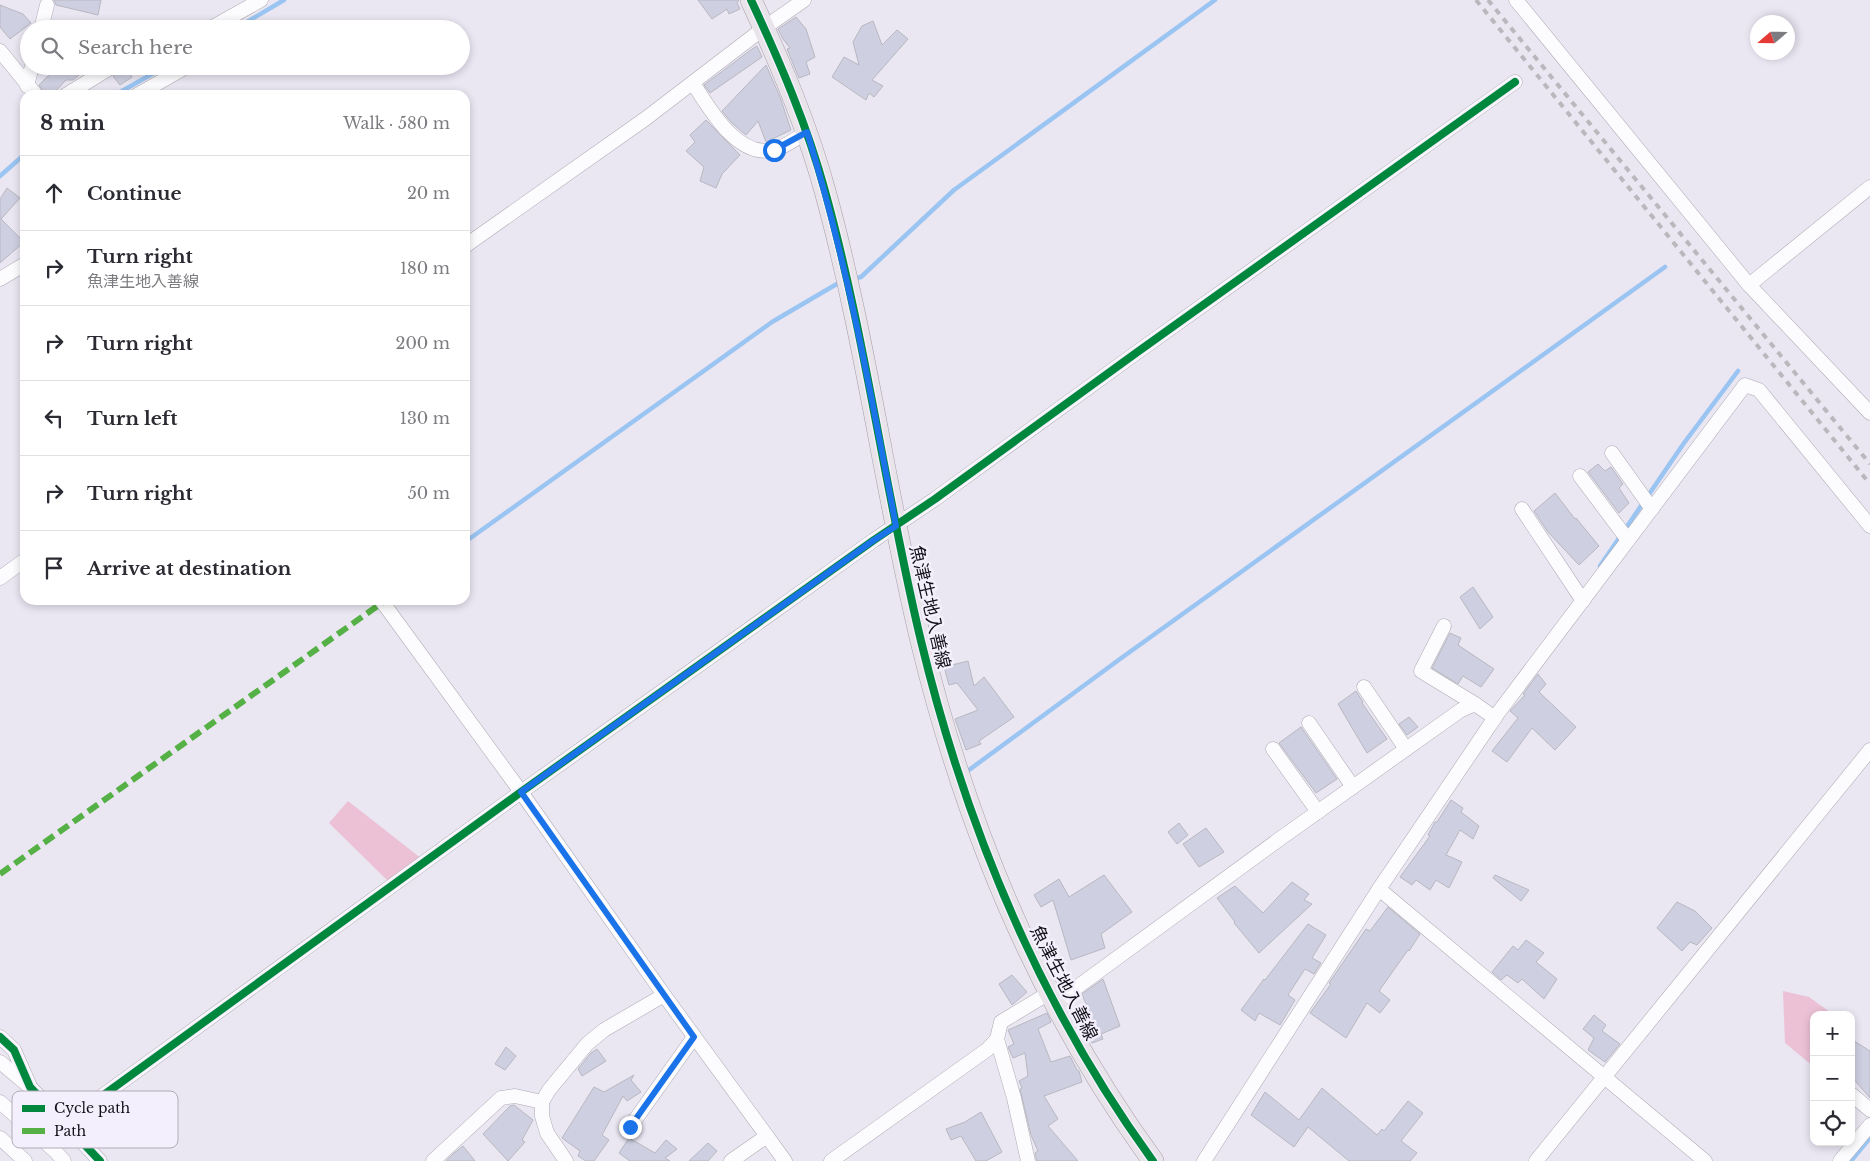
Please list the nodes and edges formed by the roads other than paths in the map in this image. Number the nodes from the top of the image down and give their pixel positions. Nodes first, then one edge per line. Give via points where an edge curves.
1 (261, 0) edge
2 (751, 0) edge
3 (804, 0) edge
4 (1516, 0) edge
5 (47, 4) dead end
6 (43, 20) edge
7 (225, 20) edge
8 (764, 28) junction
9 (0, 51) edge
10 (32, 75) edge
11 (98, 75) edge
12 (172, 75) edge
13 (1515, 82) dead end
14 (692, 83) junction
15 (32, 90) edge
16 (74, 90) edge
17 (146, 90) edge
18 (807, 132) junction
19 (1870, 187) edge
20 (470, 242) edge
21 (20, 267) edge
22 (0, 280) edge
23 (1748, 285) junction
24 (1870, 413) edge
25 (1612, 452) dead end
26 (1580, 476) dead end
27 (1522, 509) dead end
28 (1652, 509) junction
29 (896, 526) junction
30 (1870, 526) edge
31 (1628, 540) junction
32 (20, 564) edge
33 (0, 578) edge
34 (1583, 601) junction
35 (385, 605) edge
36 (1444, 626) dead end
37 (1364, 687) dead end
38 (1475, 704) junction
39 (1495, 718) junction
40 (1309, 723) dead end
41 (1273, 749) dead end
42 (1406, 749) junction
43 (1870, 750) edge
44 (1353, 787) junction
45 (521, 792) junction
46 (1318, 812) junction
47 (1379, 889) junction
48 (664, 995) junction
49 (1052, 999) junction
50 (0, 1037) edge
51 (694, 1037) junction
52 (997, 1039) junction
53 (0, 1062) edge
54 (1605, 1077) junction
55 (30, 1087) junction
56 (34, 1091) edge
57 (109, 1091) edge
58 (1855, 1097) edge
59 (0, 1102) edge
60 (542, 1102) junction
61 (1870, 1110) edge
62 (12, 1113) edge
63 (1870, 1125) edge
64 (630, 1127) dead end
65 (767, 1136) junction
66 (0, 1138) edge
67 (52, 1148) edge
68 (88, 1148) edge
69 (25, 1161) edge
70 (64, 1161) edge
71 (100, 1161) edge
72 (433, 1161) edge
73 (566, 1161) edge
74 (731, 1161) edge
75 (785, 1161) edge
76 (831, 1161) edge
77 (1028, 1161) edge
78 (1153, 1161) edge
79 (1204, 1161) edge
80 (1536, 1161) edge
81 (1705, 1161) edge
82 (1840, 1161) edge

1 - 7 street
2 - 8 main road, 魚津生地入善線
3 - 8 street
4 - 23 street
5 - 6 street
8 - 14 street
8 - 18 main road, 魚津生地入善線
9 - 15 street
10 - 15 street
11 - 16 street
12 - 17 street
13 - 29 street
14 - 18 street via 715,117 739,141 755,150 774,150
14 - 20 street
18 - 29 main road, 魚津生地入善線 via 848,282
19 - 23 street
21 - 22 street
23 - 24 street
25 - 28 street
26 - 31 street
27 - 34 street
28 - 30 street via 1745,385 1759,390
28 - 31 street
29 - 45 street
29 - 49 main road, 魚津生地入善線 via 920,639 959,778 1006,902
31 - 34 street
32 - 33 street
34 - 39 street
35 - 45 street
36 - 38 street via 1421,671
37 - 42 street
38 - 39 street
38 - 42 street via 1461,710
39 - 47 street
40 - 44 street
41 - 46 street
42 - 44 street
43 - 54 street
44 - 46 street
45 - 48 street
45 - 57 street
46 - 49 street
47 - 54 street
47 - 79 street
48 - 51 street
48 - 60 street via 604,1030 587,1044
49 - 52 street via 1001,1022
49 - 78 main road, 魚津生地入善線 via 1109,1097
50 - 55 street via 14,1050
51 - 64 street
51 - 65 street
52 - 76 street via 988,1049
52 - 77 street
53 - 55 street
54 - 80 street
54 - 81 street
55 - 56 street
58 - 61 street
59 - 62 street
60 - 72 street via 515,1096 502,1098
60 - 73 street via 547,1133
63 - 82 street
65 - 74 street
65 - 75 street
66 - 69 street
67 - 70 street
68 - 71 street

